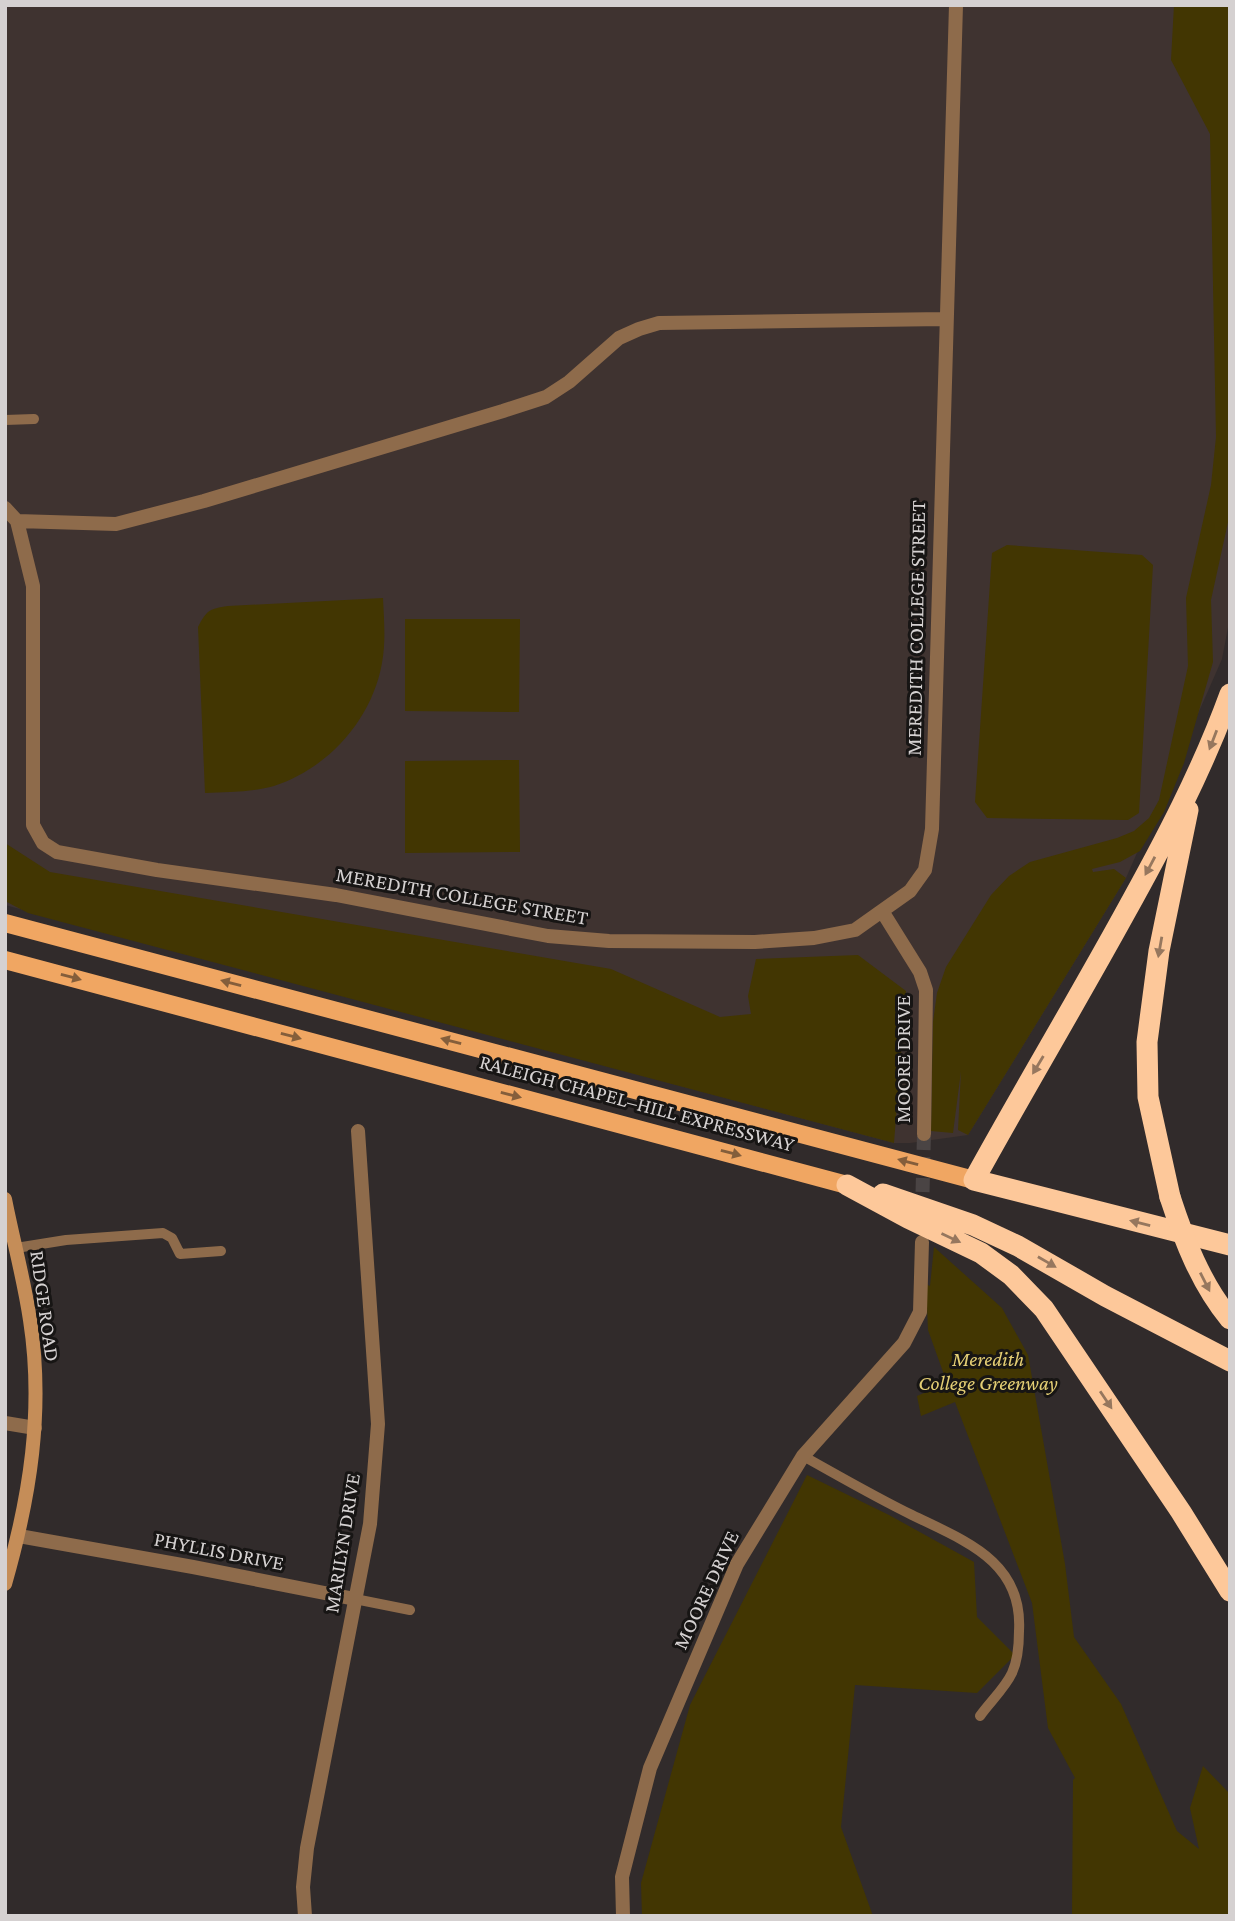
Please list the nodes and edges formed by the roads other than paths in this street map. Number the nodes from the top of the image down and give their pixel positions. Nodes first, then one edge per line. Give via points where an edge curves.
1 (956, 5) edge
2 (945, 319) junction
3 (34, 419) dead end
4 (5, 420) edge
5 (5, 508) edge
6 (17, 521) junction
7 (1230, 694) edge
8 (1194, 785) junction
9 (882, 911) junction
10 (5, 923) edge
11 (5, 960) edge
12 (358, 1131) dead end
13 (924, 1134) tunnel mouth
14 (974, 1180) junction
15 (847, 1185) junction
16 (5, 1199) edge
17 (922, 1242) dead end
18 (1230, 1245) edge
19 (16, 1248) junction
20 (221, 1251) dead end
21 (1230, 1319) edge
22 (1230, 1361) edge
23 (5, 1423) edge
24 (35, 1428) junction
25 (803, 1456) junction
26 (19, 1536) junction
27 (5, 1584) edge
28 (1230, 1591) edge
29 (355, 1599) junction
30 (410, 1610) dead end
31 (980, 1716) dead end
32 (305, 1916) edge
33 (623, 1916) edge

1 - 2 street, MEREDITH COLLEGE STREET
2 - 6 street via 659,323 620,338 546,397 503,411 116,524
2 - 9 street, MEREDITH COLLEGE STREET via 932,829 925,870 910,891
3 - 4 lane
5 - 6 street, MEREDITH COLLEGE STREET
6 - 9 street, MEREDITH COLLEGE STREET via 33,586 33,825 43,843 57,852 336,895 548,936 609,941 814,938 855,930
7 -> 8 highway
8 -> 14 highway
8 -> 21 highway, bridge via 1158,951 1147,1042 1148,1097 1170,1197 1193,1258 1214,1300
9 - 13 street, MOORE DRIVE via 920,972 926,990
14 -> 10 main road, RALEIGH CHAPEL–HILL EXPRESSWAY
11 -> 15 main road, RALEIGH CHAPEL–HILL EXPRESSWAY
12 - 29 street, MARILYN DRIVE via 378,1424 370,1524
18 -> 14 highway, RALEIGH CHAPEL–HILL EXPRESSWAY
15 -> 22 highway, RALEIGH CHAPEL–HILL EXPRESSWAY via 973,1225
15 -> 28 highway via 981,1253 1044,1309
16 - 19 street, RIDGE ROAD
17 - 25 street, MOORE DRIVE via 920,1312 904,1343
19 - 20 lane via 163,1233 172,1238 180,1254
19 - 24 street, RIDGE ROAD via 31,1326
23 - 24 street
24 - 26 street, RIDGE ROAD
25 - 31 lane via 967,1541 994,1560 1016,1594 1018,1650 1012,1673
25 - 33 street, MOORE DRIVE via 737,1564 650,1768 622,1877
26 - 27 street, RIDGE ROAD
26 - 29 street, PHYLLIS DRIVE
29 - 30 lane, PHYLLIS DRIVE
29 - 32 street, MARILYN DRIVE via 307,1848

